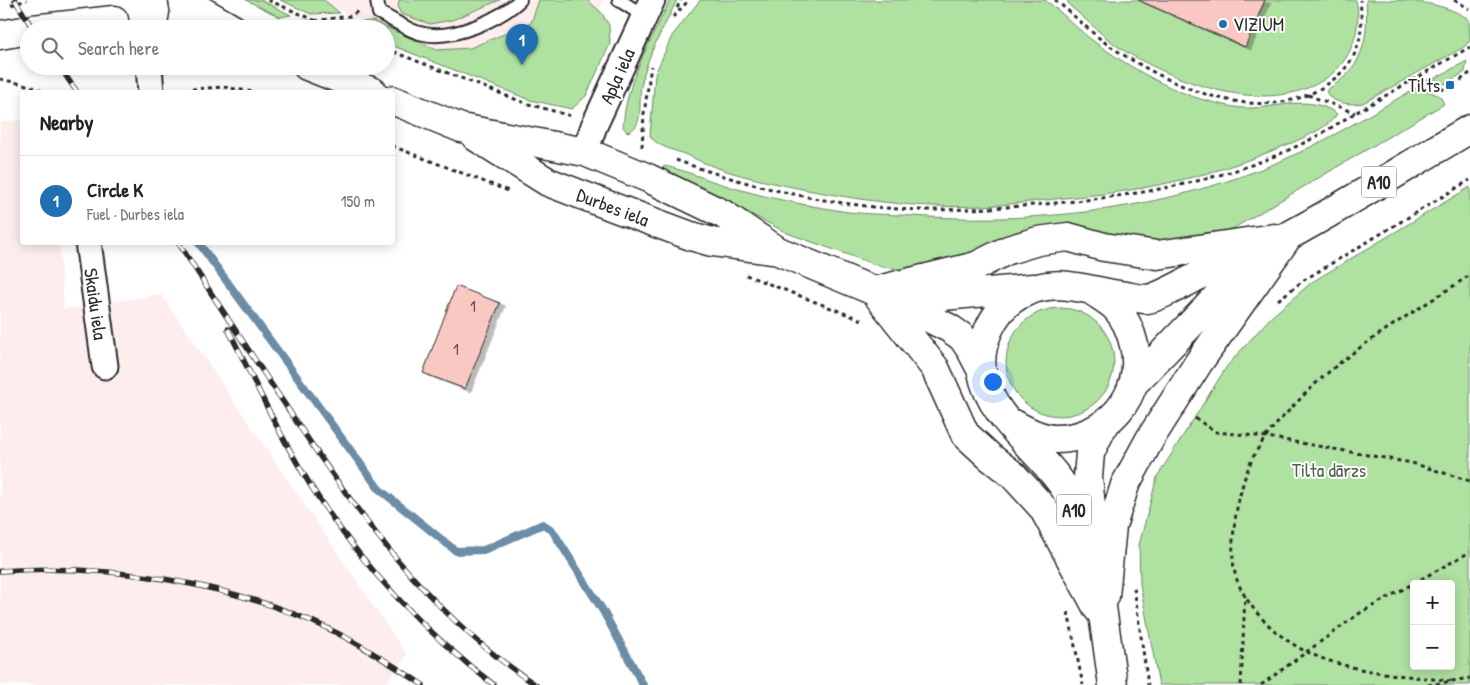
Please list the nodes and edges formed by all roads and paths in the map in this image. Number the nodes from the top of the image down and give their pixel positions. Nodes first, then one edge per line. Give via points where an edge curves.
1 (183, 0) edge
2 (268, 0) edge
3 (520, 0) edge
4 (619, 0) edge
5 (681, 0) edge
6 (689, 0) edge
7 (1055, 0) edge
8 (1360, 0) edge
9 (1454, 0) edge
10 (372, 3) edge
11 (648, 8) edge
12 (1470, 9) edge
13 (116, 16) edge
14 (673, 17) junction
15 (90, 20) edge
16 (184, 20) edge
17 (217, 20) edge
18 (315, 20) edge
19 (324, 20) edge
20 (394, 20) edge
21 (395, 21) edge
22 (668, 26) dead end
23 (20, 32) edge
24 (0, 35) edge
25 (1470, 47) edge
26 (395, 52) edge
27 (654, 59) dead end
28 (1470, 73) edge
29 (150, 75) edge
30 (330, 75) edge
31 (1420, 76) junction
32 (0, 78) edge
33 (39, 90) edge
34 (151, 90) edge
35 (180, 90) edge
36 (242, 90) edge
37 (368, 90) edge
38 (1307, 94) junction
39 (395, 101) edge
40 (1355, 113) junction
41 (594, 126) junction
42 (462, 128) junction
43 (1470, 129) edge
44 (634, 144) dead end
45 (395, 147) edge
46 (642, 148) junction
47 (650, 150) dead end
48 (585, 152) junction
49 (666, 157) dead end
50 (1470, 180) edge
51 (548, 182) junction
52 (512, 192) dead end
53 (1289, 235) junction
54 (88, 245) edge
55 (778, 251) junction
56 (737, 271) dead end
57 (1470, 275) edge
58 (1033, 288) junction
59 (874, 290) junction
60 (1094, 292) junction
61 (1273, 303) dead end
62 (869, 324) dead end
63 (105, 366) dead end
64 (982, 372) junction
65 (1134, 383) junction
66 (1188, 414) dead end
67 (1008, 420) junction
68 (1102, 426) junction
69 (1267, 437) junction
70 (1470, 481) edge
71 (1470, 552) edge
72 (1133, 585) dead end
73 (1245, 595) junction
74 (1068, 610) dead end
75 (1103, 617) junction
76 (1306, 651) junction
77 (1470, 678) edge
78 (1451, 680) junction
79 (1083, 685) edge
80 (1113, 685) edge
81 (1148, 685) edge
82 (1241, 685) edge
83 (1261, 685) edge
84 (1428, 685) edge

1 - 16 main road
1 - 17 main road
2 - 18 path
3 - 21 lane via 512,8 472,28 444,35 423,34
4 - 11 lane
5 - 14 path
6 - 14 path
7 - 38 path via 1128,57 1201,93 1248,104 1281,101
8 - 38 path via 1360,40 1352,60 1342,73
9 - 12 path
10 - 19 path via 350,16
10 - 20 lane via 379,13
11 - 41 street, Apļa iela
13 - 15 main road
14 - 22 path
23 - 24 main road
25 - 31 path
26 - 41 path
27 - 46 path via 644,114
28 - 31 path via 1446,91
29 - 34 street
30 - 37 main road
31 - 40 path
32 - 33 path
35 - 36 path via 223,87
38 - 40 path
39 - 42 main road, Durbes iela
40 - 49 path via 1296,147 1184,185 1108,198 983,209 920,210 844,202 765,188
41 - 48 street, Apļa iela
42 - 48 main road, Durbes iela
42 - 51 main road, Durbes iela
43 - 53 main road, A10
44 - 46 path
45 - 52 path
46 - 47 path
48 - 51 main road via 570,174
48 - 55 main road, Durbes iela via 723,214
50 - 61 path via 1304,280
51 - 55 main road, Durbes iela via 691,236
53 - 59 main road via 1156,255 1060,238 1008,250 976,266
53 - 60 main road, A10 via 1148,299
53 - 65 main road, A10 via 1218,296
53 - 75 main road via 1204,355 1150,439 1125,485 1112,526
54 - 63 street, Skaidu iela
55 - 59 main road, Durbes iela
56 - 62 path
57 - 69 path via 1349,356 1303,396
58 - 59 main road via 943,296
58 - 60 main road, A10 via 1053,284 1074,285
58 - 64 main road, A10 via 1014,298 992,324 982,351
59 - 64 main road via 962,337
59 - 75 main road via 935,368 965,434 1013,475 1043,508
60 - 65 main road, A10 via 1116,308 1131,330 1137,356
64 - 67 main road, A10 via 987,390
65 - 68 main road, A10 via 1127,400
66 - 69 path via 1216,432
67 - 68 main road, A10 via 1030,434 1055,439 1080,436
67 - 75 main road, A10 via 1066,491 1080,525
68 - 75 main road, A10 via 1090,453 1088,476
69 - 70 path via 1412,463
69 - 73 path via 1251,461 1239,496 1233,540 1236,576
71 - 76 path via 1360,613
72 - 81 path
73 - 76 path via 1270,626
73 - 82 path
74 - 79 path
75 - 80 main road, A10
76 - 78 path via 1344,667
76 - 83 path
77 - 78 path
78 - 84 path

